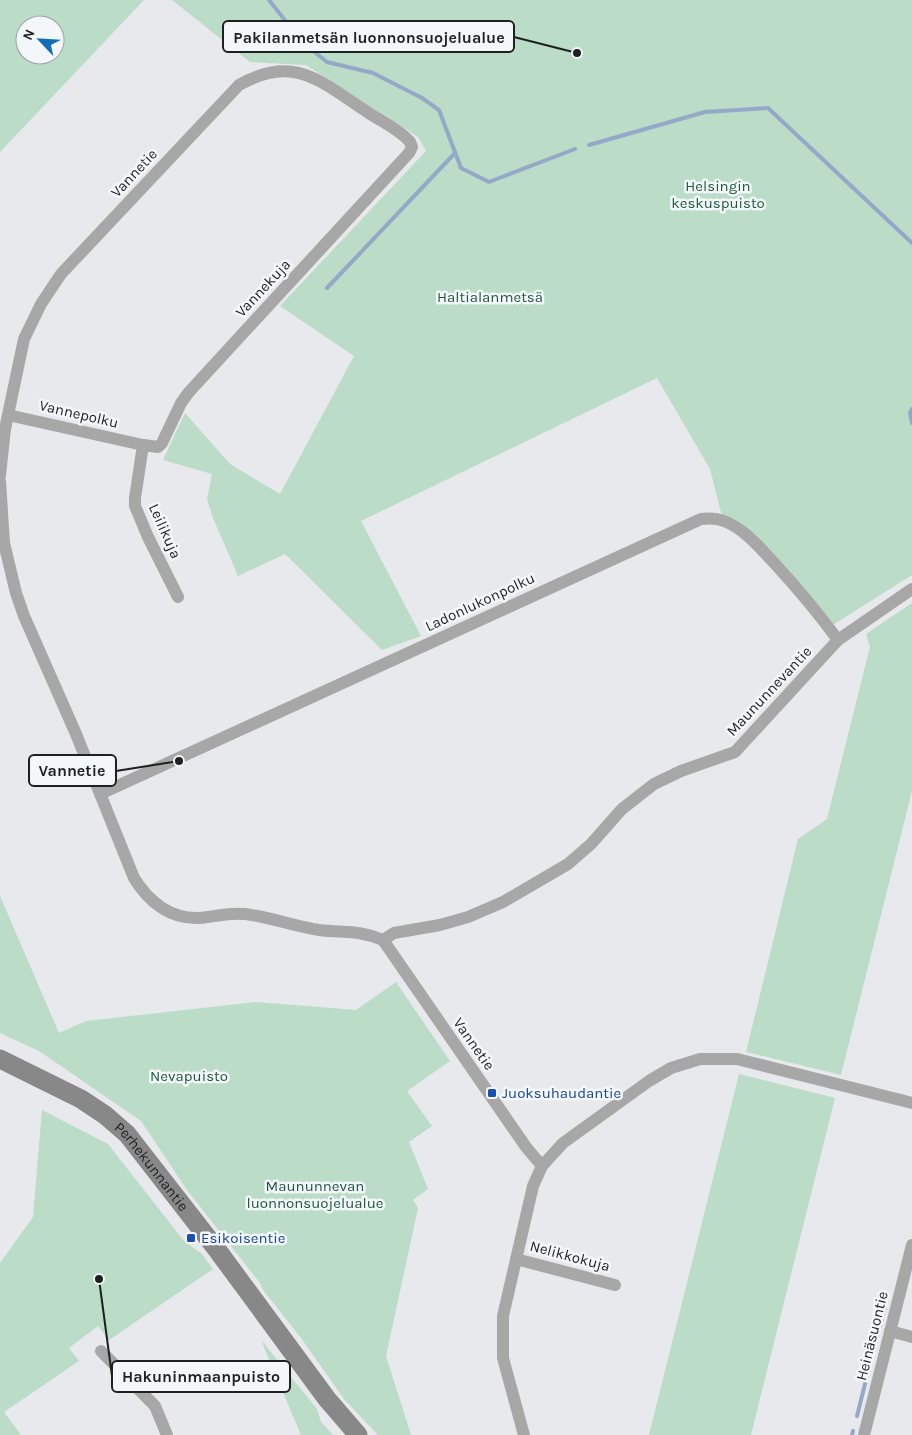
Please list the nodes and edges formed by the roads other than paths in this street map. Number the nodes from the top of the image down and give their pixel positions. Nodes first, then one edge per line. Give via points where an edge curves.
1 (412, 146) joint
2 (8, 415) junction
3 (143, 445) junction
4 (0, 475) edge
5 (0, 481) edge
6 (912, 589) edge
7 (178, 597) dead end
8 (838, 640) junction
9 (100, 794) junction
10 (383, 940) junction
11 (0, 1059) edge
12 (912, 1104) edge
13 (542, 1166) junction
14 (912, 1245) edge
15 (516, 1259) junction
16 (616, 1285) dead end
17 (890, 1331) junction
18 (912, 1337) edge
19 (101, 1351) dead end
20 (167, 1435) edge
21 (358, 1435) edge
22 (524, 1435) edge
23 (864, 1435) edge

1 - 2 street, Vannetie via 407,138 306,74 271,71 239,84 61,274 41,304 24,339
1 - 3 street, Vannekuja via 189,392 180,403 162,443 155,448
2 - 3 street, Vannepolku
2 - 4 street, Vannetie
3 - 7 street, Leilikuja via 135,506
5 - 9 street via 4,543 16,593
6 - 8 street, Maununnevantie
8 - 9 street, Ladonlukonpolku via 756,543 722,520 701,519
8 - 10 street, Maununnevantie via 735,752 654,784 622,809 568,864 503,902 468,918 394,933
9 - 10 street via 134,878 151,901 170,914 198,918 242,913 318,930 361,932
10 - 13 street, Vannetie
11 - 21 street, Perhekunnantie via 81,1100 127,1134 327,1399
12 - 13 street via 737,1059 700,1059 671,1068 649,1081 563,1143
13 - 15 street
14 - 17 street, Heinäsuontie
15 - 16 street, Nelikkokuja
15 - 22 street via 503,1316 502,1358
17 - 18 street
17 - 23 street, Heinäsuontie
19 - 20 street via 156,1406

